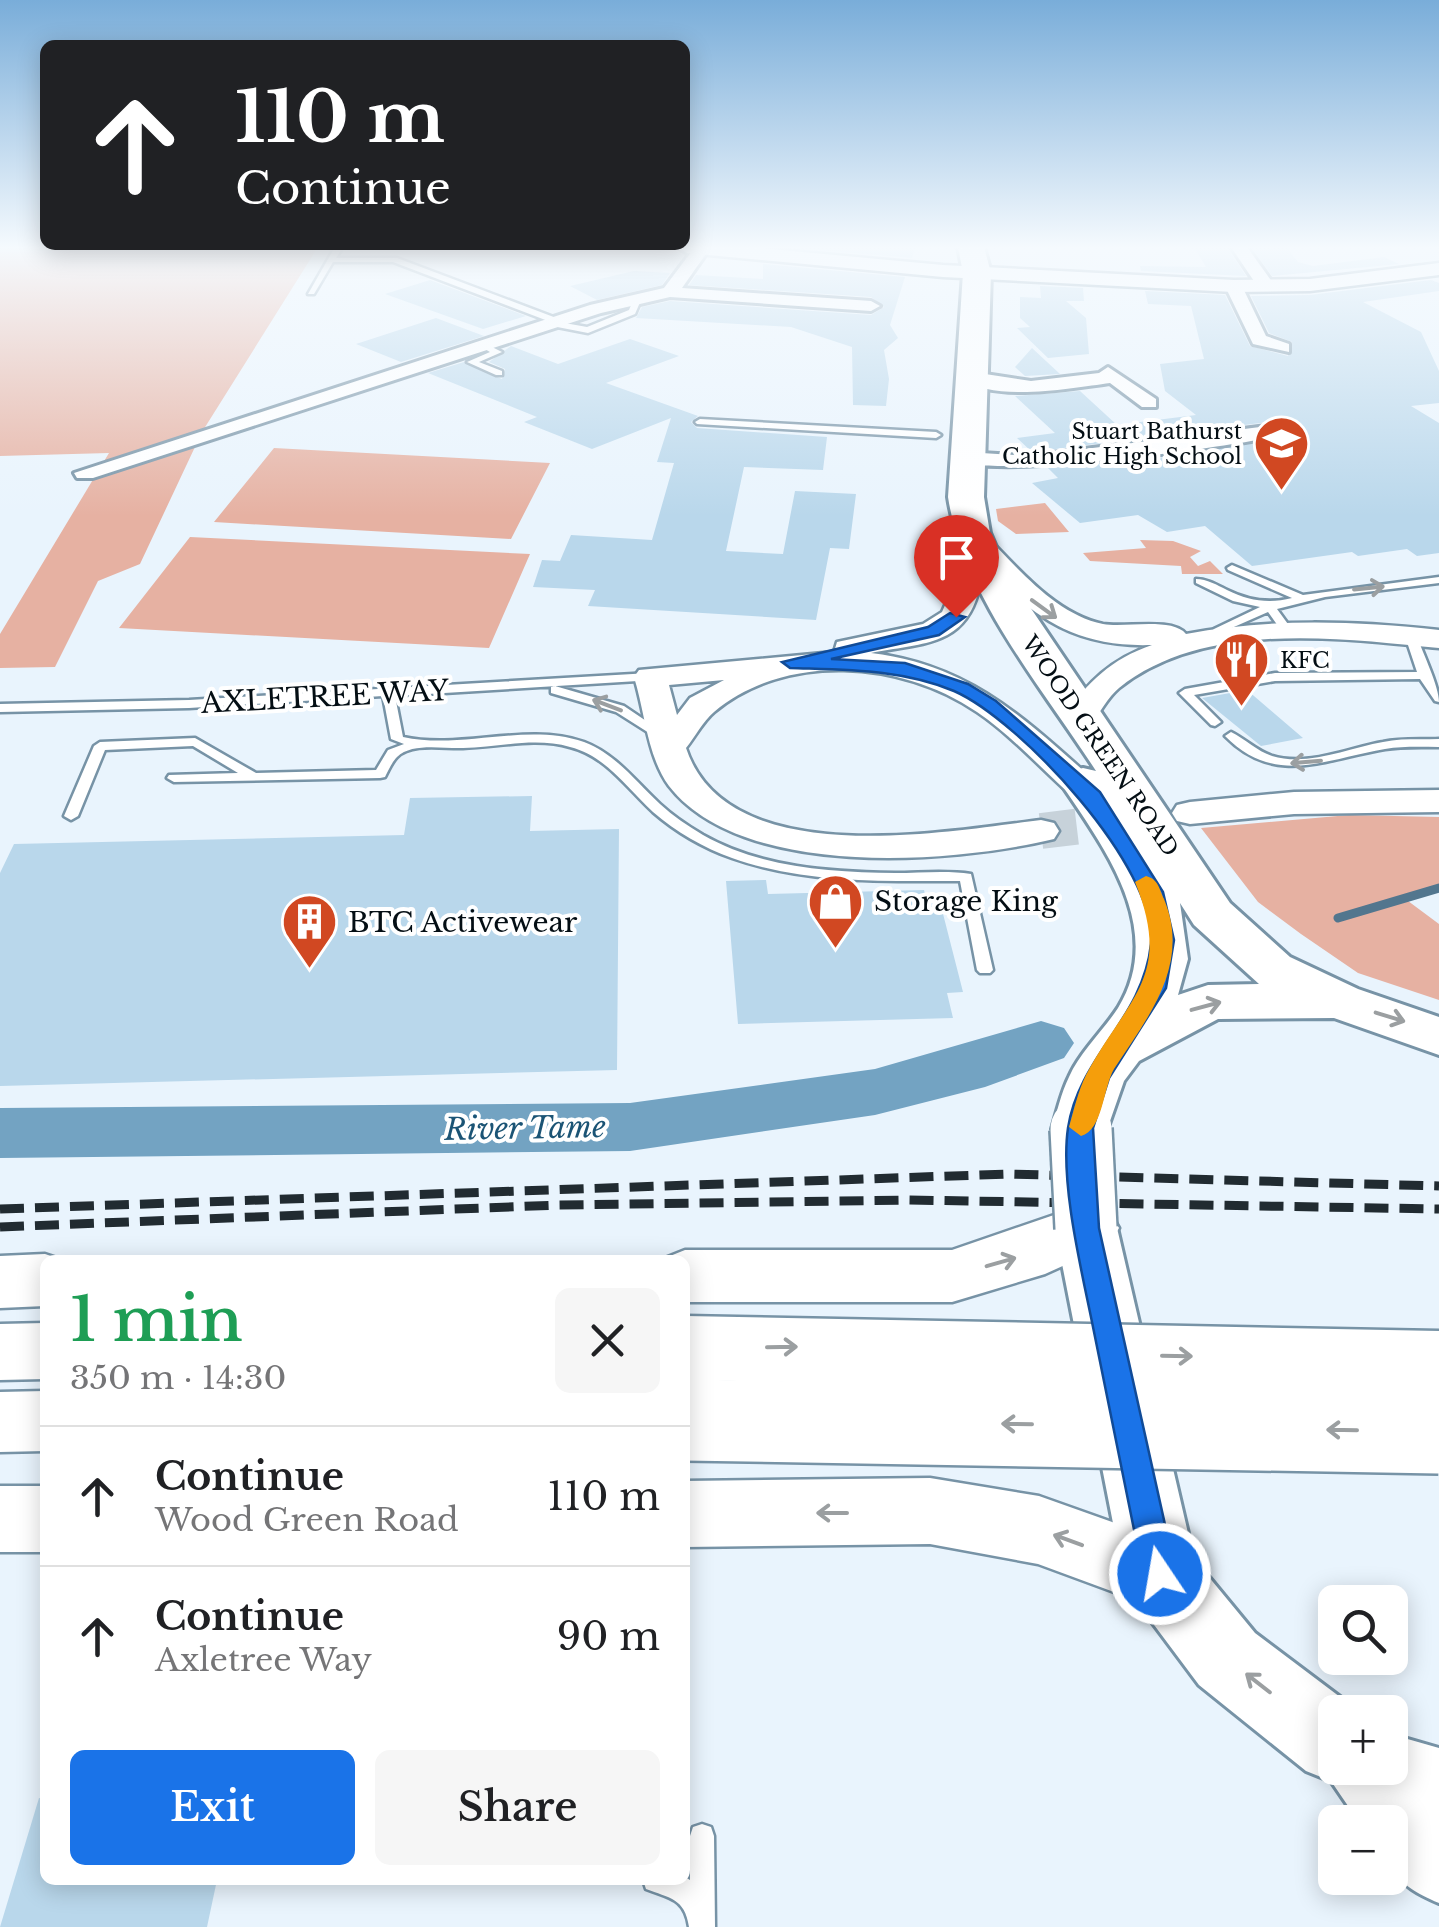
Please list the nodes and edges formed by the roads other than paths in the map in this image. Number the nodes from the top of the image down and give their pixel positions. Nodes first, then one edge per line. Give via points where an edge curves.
1 (507, 337) edge
2 (973, 337) edge
3 (1258, 337) edge
4 (482, 345) junction
5 (1282, 348) dead end
6 (499, 373) dead end
7 (972, 378) junction
8 (1149, 403) dead end
9 (700, 422) dead end
10 (1257, 430) dead end
11 (946, 435) junction
12 (85, 473) dead end
13 (975, 541) junction
14 (1232, 568) dead end
15 (1439, 580) edge
16 (1200, 581) dead end
17 (963, 593) junction
18 (1298, 596) junction
19 (1237, 598) junction
20 (1278, 619) junction
21 (1234, 627) junction
22 (1425, 638) edge
23 (790, 662) junction
24 (1424, 675) junction
25 (650, 677) junction
26 (532, 686) junction
27 (389, 695) junction
28 (1439, 698) edge
29 (0, 708) edge
30 (1080, 717) junction
31 (1216, 722) dead end
32 (1231, 736) dead end
33 (1439, 742) edge
34 (671, 745) junction
35 (415, 746) junction
36 (254, 777) junction
37 (174, 778) dead end
38 (1092, 796) junction
39 (1439, 801) edge
40 (1190, 813) dead end
41 (71, 816) dead end
42 (1041, 831) tunnel mouth
43 (985, 970) dead end
44 (1339, 1001) junction
45 (1439, 1037) edge
46 (1119, 1048) junction
47 (1086, 1228) junction
48 (690, 1276) edge
49 (40, 1280) edge
50 (0, 1282) edge
51 (690, 1348) edge
52 (0, 1352) edge
53 (40, 1352) edge
54 (1439, 1363) edge
55 (690, 1420) edge
56 (40, 1421) edge
57 (0, 1422) edge
58 (1439, 1433) edge
59 (690, 1514) edge
60 (40, 1519) edge
61 (0, 1520) edge
62 (1160, 1574) junction
63 (1318, 1724) edge
64 (1390, 1785) edge
65 (702, 1836) dead end
66 (1439, 1860) edge
67 (676, 1885) edge
68 (702, 1924) edge

1 - 4 street
2 - 7 highway, WOOD GREEN ROAD
3 - 5 street
4 - 6 lane via 498,352 471,362
4 - 12 street
7 - 8 street via 1030,387 1112,375
7 - 11 highway, WOOD GREEN ROAD
9 - 11 lane
10 - 11 street via 1029,462
11 - 13 highway, WOOD GREEN ROAD
11 - 17 highway, WOOD GREEN ROAD via 931,451 935,509
13 -> 21 street via 1042,610 1076,627 1122,637
13 - 30 highway, WOOD GREEN ROAD via 1000,596
14 - 18 lane
18 -> 15 lane
16 - 19 lane
17 - 23 street, AXLETREE WAY via 956,617 933,631
17 - 38 highway, WOOD GREEN ROAD
18 - 20 lane
19 - 20 lane
19 - 21 lane
20 - 21 street
20 - 22 street
21 - 30 street via 1136,660 1096,689
22 - 24 lane
23 - 25 street, AXLETREE WAY
23 - 34 street, AXLETREE WAY via 702,705
23 - 38 street, AXLETREE WAY via 876,664 962,688
24 - 28 lane
24 - 31 lane via 1275,677 1185,692
25 - 26 lane, AXLETREE WAY
25 - 34 street
26 - 27 lane, AXLETREE WAY
34 -> 26 lane via 620,709
27 - 29 lane, AXLETREE WAY
27 - 35 lane via 392,732
30 - 44 highway, WOOD GREEN ROAD via 1212,914 1270,969
33 -> 32 lane via 1279,763 1248,752
34 - 42 street via 683,782 702,802 775,836 849,846
35 - 36 lane via 394,753 380,774
35 - 43 lane via 575,743 612,760 665,816 753,860 809,875 966,876
36 - 37 lane
36 - 41 lane via 196,742 100,746
38 - 46 highway, WOOD GREEN ROAD via 1152,892 1160,918 1162,958 1154,988
39 - 40 street via 1346,800
44 -> 45 highway, WOOD GREEN ROAD
46 -> 44 highway via 1208,1002
46 - 47 highway, WOOD GREEN ROAD, bridge via 1097,1077 1081,1128
48 -> 47 highway via 952,1276
47 - 62 highway
49 - 50 highway
51 -> 54 highway, bridge
52 - 53 highway
58 -> 55 highway, bridge
56 - 57 highway
62 -> 59 highway via 1038,1530 930,1512
60 - 61 highway
63 -> 62 highway via 1227,1659
64 - 66 highway
65 - 68 lane
67 - 68 lane via 692,1897

